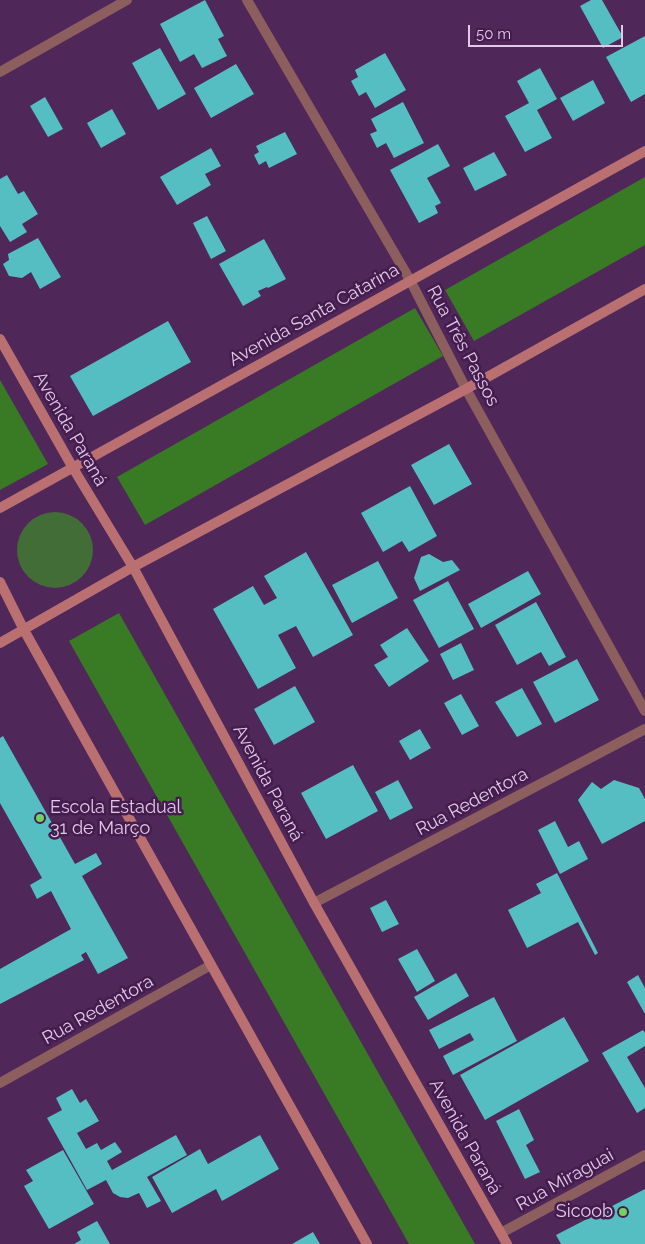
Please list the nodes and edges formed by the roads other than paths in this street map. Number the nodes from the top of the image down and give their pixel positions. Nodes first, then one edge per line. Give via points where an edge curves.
1 (126, 0) edge
2 (246, 0) edge
3 (0, 72) edge
4 (645, 151) edge
5 (410, 280) junction
6 (645, 289) edge
7 (0, 339) edge
8 (466, 389) junction
9 (73, 468) junction
10 (0, 508) edge
11 (133, 567) junction
12 (0, 582) edge
13 (24, 630) junction
14 (0, 643) edge
15 (645, 712) edge
16 (645, 729) edge
17 (314, 903) junction
18 (211, 965) junction
19 (0, 1083) edge
20 (645, 1154) edge
21 (500, 1233) junction
22 (367, 1244) edge
23 (506, 1244) edge

1 - 3 street
2 - 5 street, Rua Três Passos
4 - 5 main road, Avenida Santa Catarina
5 - 8 street, Rua Três Passos
5 - 9 main road, Avenida Santa Catarina
6 - 8 main road
7 - 9 main road, Avenida Paraná
8 - 11 main road
8 - 15 street, Rua Três Passos
9 - 10 main road, Avenida Santa Catarina
9 - 11 main road, Avenida Paraná
11 - 13 main road
11 - 17 main road, Avenida Paraná
12 - 13 main road
13 - 14 main road
13 - 18 main road
16 - 17 street, Rua Redentora
17 - 21 main road, Avenida Paraná
18 - 19 street, Rua Redentora
18 - 22 main road
20 - 21 street, Rua Miraguai
21 - 23 main road, Avenida Paraná

